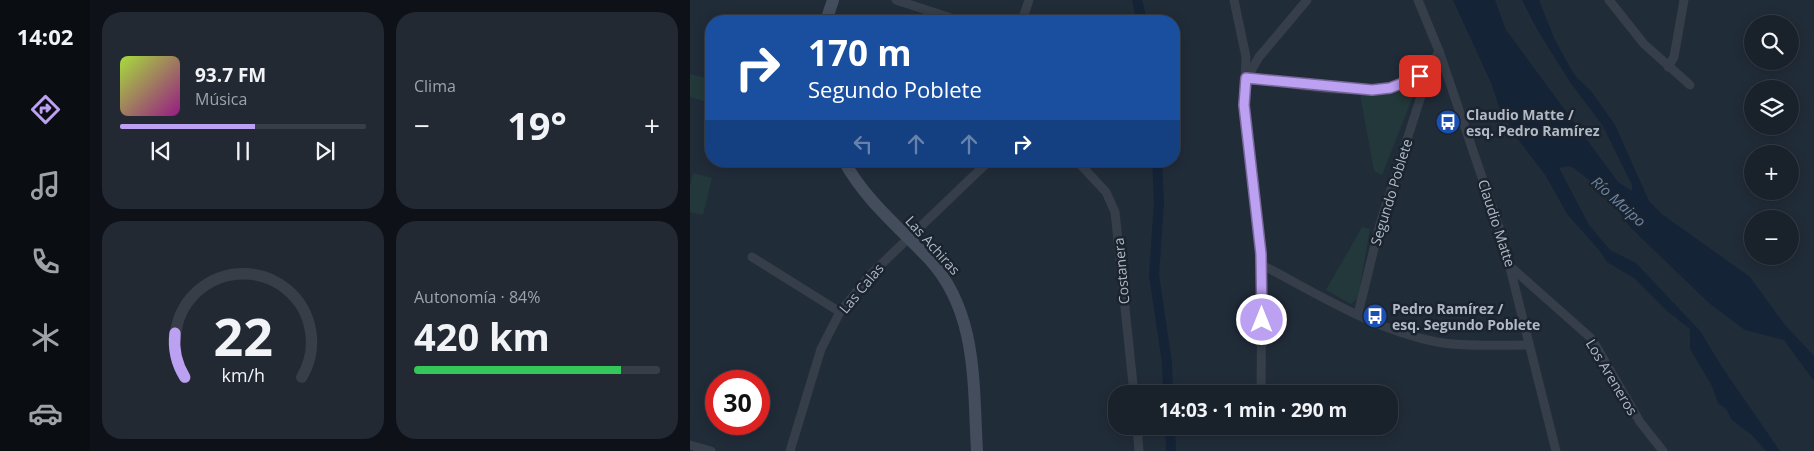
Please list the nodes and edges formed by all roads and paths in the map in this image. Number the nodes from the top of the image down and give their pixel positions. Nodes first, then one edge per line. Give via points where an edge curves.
1 (833, 0) edge
2 (896, 0) edge
3 (1029, 0) edge
4 (1234, 0) edge
5 (1307, 0) edge
6 (1418, 0) edge
7 (1609, 0) edge
8 (1684, 0) edge
9 (828, 15) edge
10 (942, 15) edge
11 (1024, 15) edge
12 (1439, 51) junction
13 (1668, 67) junction
14 (1429, 71) junction
15 (1246, 78) junction
16 (1690, 86) dead end
17 (848, 167) edge
18 (983, 167) edge
19 (1083, 167) edge
20 (908, 238) junction
21 (752, 257) dead end
22 (1262, 265) junction
23 (1511, 268) junction
24 (840, 312) junction
25 (1358, 314) junction
26 (1529, 345) junction
27 (1133, 385) edge
28 (1261, 385) edge
29 (1138, 435) edge
30 (690, 445) edge
31 (711, 451) edge
32 (790, 451) edge
33 (977, 451) edge
34 (1139, 451) edge
35 (1556, 451) edge
36 (1663, 451) edge

1 - 9 street
2 - 10 street
3 - 11 street
4 - 15 street via 1246,57
5 - 15 street via 1259,57
6 - 12 street, Claudio Matte
7 - 13 street via 1632,30
8 - 13 street via 1674,57
12 - 14 street, Segundo Poblete
12 - 23 street, Claudio Matte
13 - 16 street
14 - 15 street via 1401,84 1372,90
14 - 25 street, Segundo Poblete via 1380,224
15 - 22 street via 1245,113
17 - 20 street, Las Achiras via 863,191
18 - 20 street, Las Calas
19 - 27 street, Costanera via 1106,192 1115,212
20 - 24 street, Las Calas via 870,275
20 - 33 street, Las Achiras via 940,272 962,313 971,351
21 - 24 street
22 - 25 street
22 - 28 street
23 - 26 street, Claudio Matte
23 - 36 street, Los Areneros via 1592,339 1640,422
24 - 32 street, Las Calas via 821,349
25 - 26 street via 1438,342
26 - 35 street, Claudio Matte
29 - 34 street
30 - 31 street

